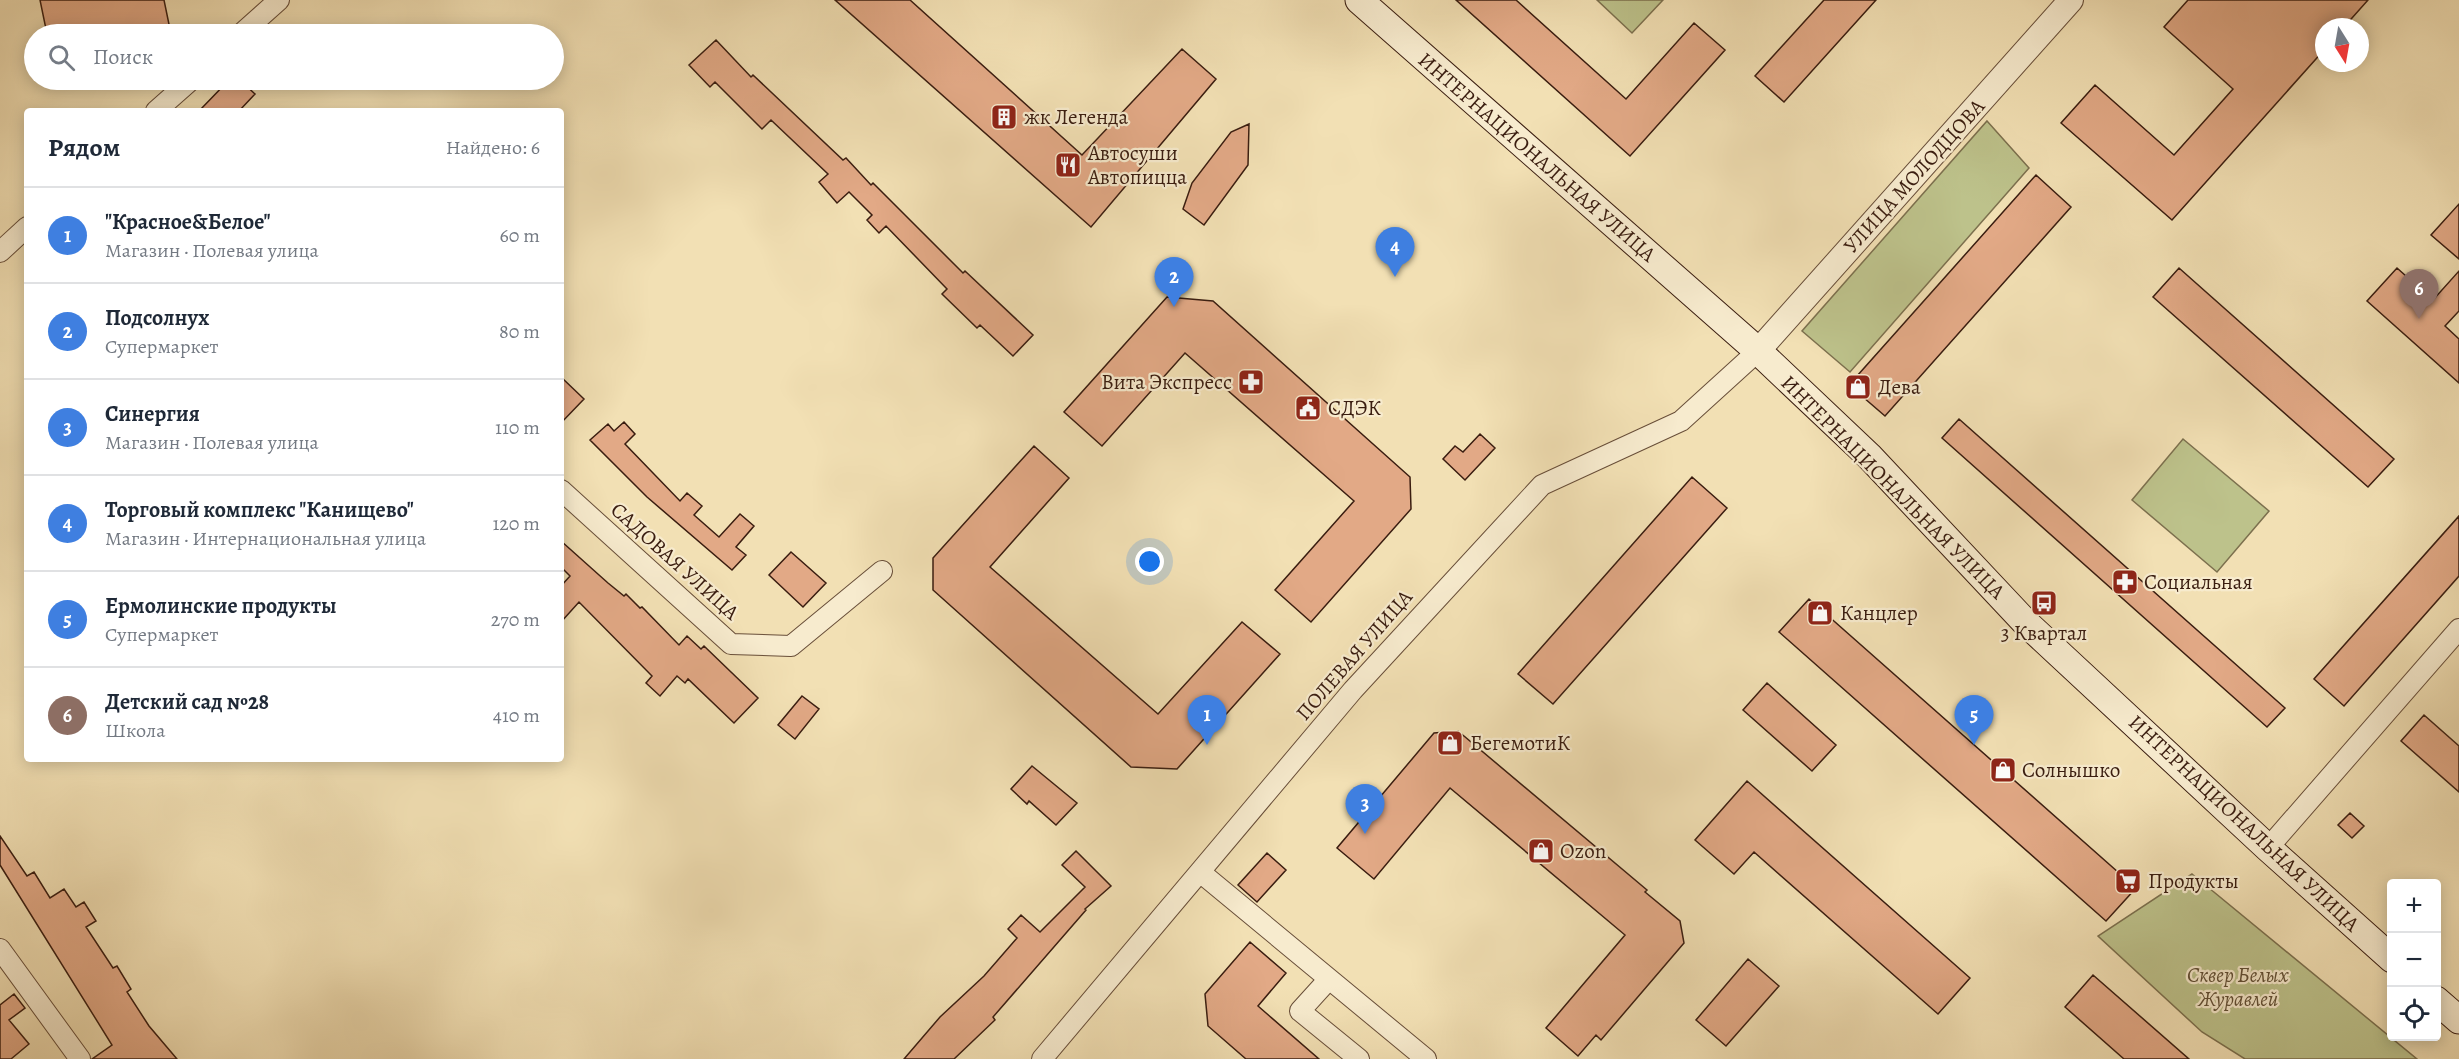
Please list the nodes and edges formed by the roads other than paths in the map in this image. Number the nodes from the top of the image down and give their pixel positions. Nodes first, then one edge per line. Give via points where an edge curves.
1 (279, 0) edge
2 (1359, 0) edge
3 (2071, 0) edge
4 (252, 24) edge
5 (180, 90) edge
6 (159, 108) edge
7 (24, 230) edge
8 (0, 252) edge
9 (1758, 351) junction
10 (564, 493) edge
11 (882, 571) dead end
12 (2459, 630) edge
13 (2268, 848) junction
14 (1200, 872) junction
15 (0, 949) edge
16 (2387, 955) edge
17 (1329, 979) junction
18 (2441, 1004) edge
19 (2459, 1020) edge
20 (80, 1059) edge
21 (1042, 1059) edge
22 (1359, 1059) edge
23 (1426, 1059) edge

1 - 4 street
2 - 9 main road, ИНТЕРНАЦИОНАЛЬНАЯ УЛИЦА
3 - 9 street, УЛИЦА МОЛОДЦОВА
5 - 6 street
7 - 8 street
9 - 13 main road, ИНТЕРНАЦИОНАЛЬНАЯ УЛИЦА via 1869,456 2025,622
9 - 14 street, ПОЛЕВАЯ УЛИЦА via 1681,421 1542,484 1353,690
10 - 11 street, САДОВАЯ УЛИЦА via 731,644 790,646
12 - 13 street
13 - 16 main road, ИНТЕРНАЦИОНАЛЬНАЯ УЛИЦА
14 - 17 street
14 - 21 street, ПОЛЕВАЯ УЛИЦА
15 - 20 street
17 - 22 street via 1300,1011
17 - 23 street
18 - 19 main road

